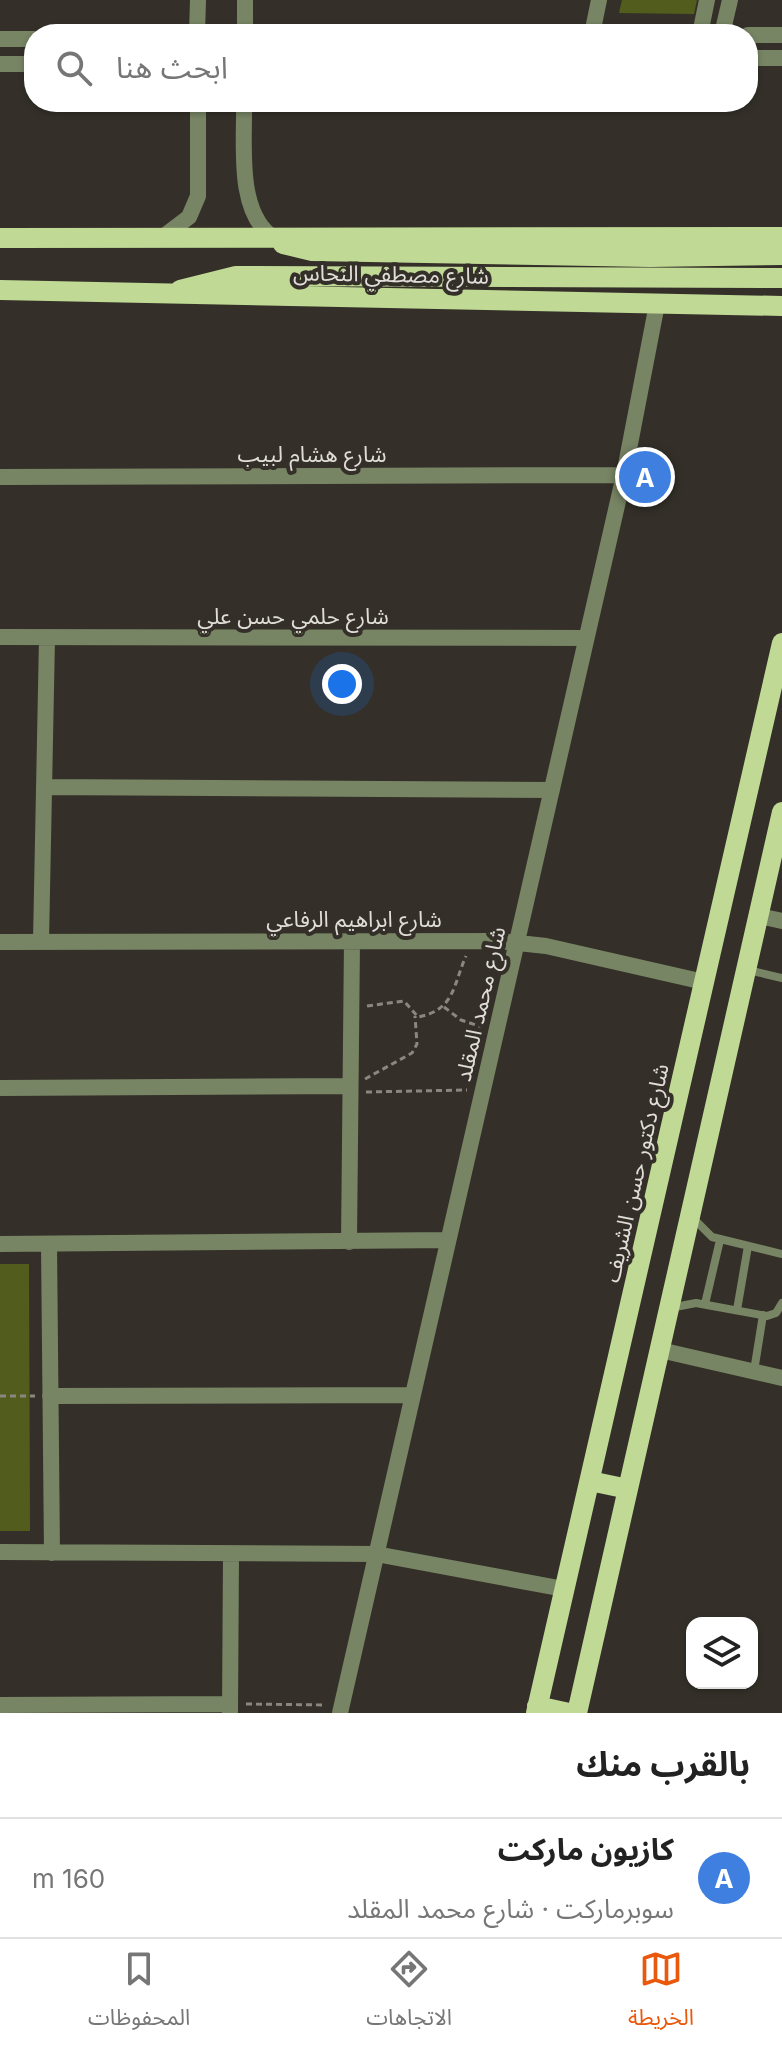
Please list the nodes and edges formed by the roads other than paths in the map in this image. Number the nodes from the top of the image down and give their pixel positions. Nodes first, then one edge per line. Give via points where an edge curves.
1 (198, 0) edge
2 (245, 0) edge
3 (599, 0) edge
4 (707, 0) edge
5 (730, 0) edge
6 (197, 24) edge
7 (245, 24) edge
8 (594, 24) edge
9 (702, 24) edge
10 (724, 24) edge
11 (758, 35) edge
12 (782, 35) edge
13 (0, 39) edge
14 (24, 39) edge
15 (758, 58) edge
16 (782, 58) edge
17 (0, 64) edge
18 (24, 64) edge
19 (198, 112) edge
20 (245, 112) edge
21 (164, 236) junction
22 (271, 236) junction
23 (0, 238) edge
24 (779, 245) edge
25 (782, 278) edge
26 (782, 286) edge
27 (0, 290) edge
28 (172, 294) junction
29 (657, 304) junction
30 (755, 306) junction
31 (782, 306) edge
32 (624, 475) junction
33 (0, 477) edge
34 (0, 637) edge
35 (47, 638) junction
36 (586, 638) junction
37 (782, 643) edge
38 (44, 787) junction
39 (552, 790) junction
40 (782, 812) edge
41 (774, 885) edge
42 (759, 916) junction
43 (782, 921) edge
44 (352, 941) junction
45 (0, 942) edge
46 (41, 942) junction
47 (517, 942) junction
48 (746, 970) junction
49 (782, 978) edge
50 (704, 982) junction
51 (0, 1088) edge
52 (350, 1089) junction
53 (691, 1214) junction
54 (448, 1240) junction
55 (720, 1240) junction
56 (349, 1242) junction
57 (0, 1244) edge
58 (49, 1244) junction
59 (748, 1246) junction
60 (782, 1254) edge
61 (782, 1303) edge
62 (705, 1304) junction
63 (670, 1308) junction
64 (737, 1310) junction
65 (763, 1315) junction
66 (660, 1350) junction
67 (754, 1372) junction
68 (782, 1378) edge
69 (413, 1395) junction
70 (50, 1396) junction
71 (590, 1481) junction
72 (628, 1489) junction
73 (0, 1552) edge
74 (52, 1553) junction
75 (231, 1554) junction
76 (376, 1554) junction
77 (564, 1589) junction
78 (0, 1705) edge
79 (230, 1709) edge
80 (341, 1709) edge
81 (537, 1709) edge
82 (569, 1713) edge
83 (577, 1713) edge

1 - 6 street
2 - 7 street
3 - 8 street
4 - 9 street
5 - 10 street
11 - 12 street
13 - 14 street
15 - 16 street
17 - 18 street
19 - 21 street via 198,196 189,217
20 - 22 street via 249,194 260,228
21 - 22 main road, شارع مصطفي النحاس
21 - 23 main road, شارع مصطفي النحاس
22 - 24 main road, شارع مصطفي النحاس
22 - 24 main road via 312,251 650,257
25 - 28 main road via 236,276 203,281
26 - 30 main road via 770,300
27 - 28 main road, شارع مصطفي النحاس
28 - 29 main road, شارع مصطفي النحاس
29 - 30 main road, شارع مصطفي النحاس
29 - 32 street, شارع محمد المقلد
30 - 31 main road, شارع مصطفي النحاس
32 - 33 street, شارع هشام لبيب
32 - 36 street, شارع محمد المقلد
34 - 35 street, شارع حلمي حسن علي
35 - 36 street, شارع حلمي حسن علي
35 - 38 street
36 - 39 street, شارع محمد المقلد
37 - 50 main road, شارع دكتور حسن الشريف
38 - 39 street
38 - 46 street
39 - 47 street, شارع محمد المقلد
40 - 41 main road
41 - 42 main road
42 - 43 street
42 - 48 main road
44 - 46 street, شارع ابراهيم الرفاعي
44 - 47 street, شارع ابراهيم الرفاعي
44 - 52 street
45 - 46 street, شارع ابراهيم الرفاعي
47 - 50 street, شارع ابراهيم الرفاعي
47 - 54 street, شارع محمد المقلد
48 - 49 lane
48 - 53 main road
50 - 71 main road, شارع دكتور حسن الشريف
51 - 52 street
52 - 56 street
53 - 55 lane via 706,1233
53 - 63 main road
54 - 56 street
54 - 69 street, شارع محمد المقلد
55 - 59 lane
55 - 62 lane
56 - 58 street
57 - 58 street
58 - 70 street
59 - 60 lane
59 - 64 lane
61 - 65 lane via 776,1313
62 - 63 lane
62 - 64 lane
63 - 66 main road
64 - 65 lane
65 - 67 lane
66 - 67 street
66 - 72 main road
67 - 68 street
69 - 70 street
69 - 76 street, شارع محمد المقلد
70 - 74 street
71 - 72 main road
71 - 77 main road, شارع دكتور حسن الشريف
72 - 83 main road
73 - 74 street
74 - 75 street
75 - 76 street
75 - 79 street
76 - 77 street
76 - 80 street, شارع محمد المقلد
77 - 81 main road, شارع دكتور حسن الشريف
78 - 79 street
81 - 82 main road

